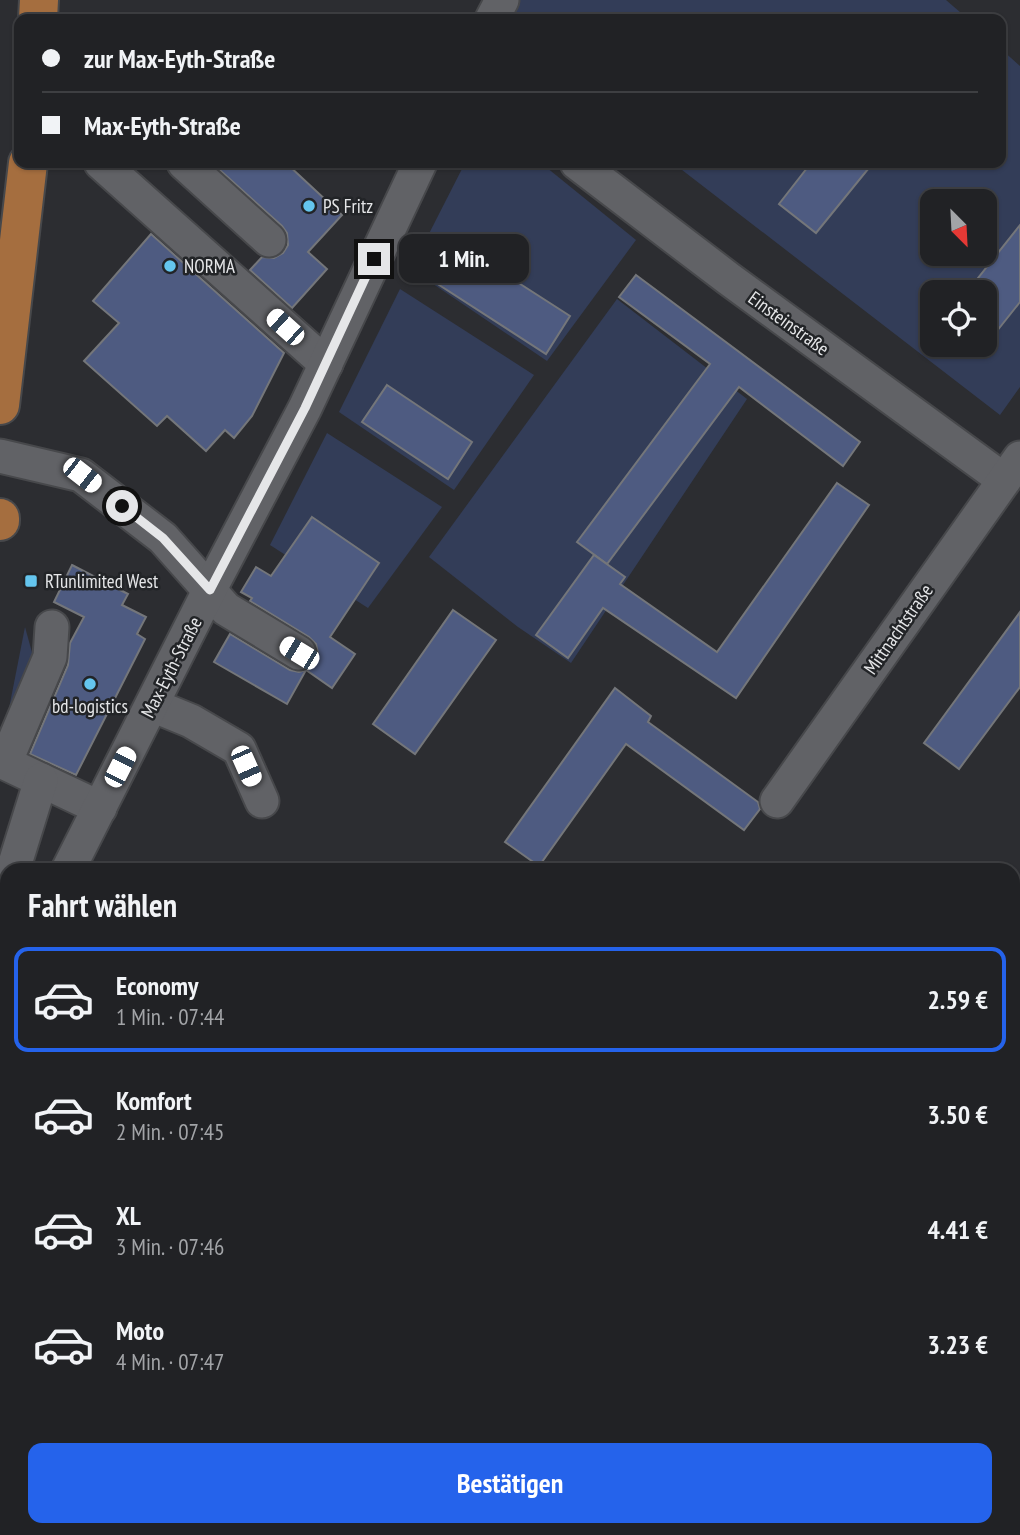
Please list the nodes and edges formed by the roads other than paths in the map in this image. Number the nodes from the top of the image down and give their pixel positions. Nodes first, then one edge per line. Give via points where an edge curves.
1 (27, 168) edge
2 (106, 168) edge
3 (190, 168) edge
4 (418, 168) edge
5 (584, 168) edge
6 (269, 240) dead end
7 (326, 364) junction
8 (0, 405) edge
9 (0, 456) edge
10 (1012, 469) edge
11 (210, 590) junction
12 (52, 626) dead end
13 (299, 653) dead end
14 (152, 705) junction
15 (41, 780) junction
16 (262, 800) dead end
17 (777, 801) dead end
18 (100, 808) junction
19 (15, 863) edge
20 (72, 863) edge

1 - 8 main road
2 - 7 street
3 - 6 street
4 - 7 street, Max-Eyth-Straße
5 - 10 street, Einsteinstraße via 729,279
7 - 11 street, Max-Eyth-Straße
9 - 11 street via 82,475 163,538
10 - 17 street, Mittnachtstraße
11 - 13 street via 226,609
11 - 14 street, Max-Eyth-Straße
12 - 15 street via 50,657 5,763
14 - 16 street via 239,749
14 - 18 street, Max-Eyth-Straße
15 - 18 street
15 - 19 street
18 - 20 street, Max-Eyth-Straße

